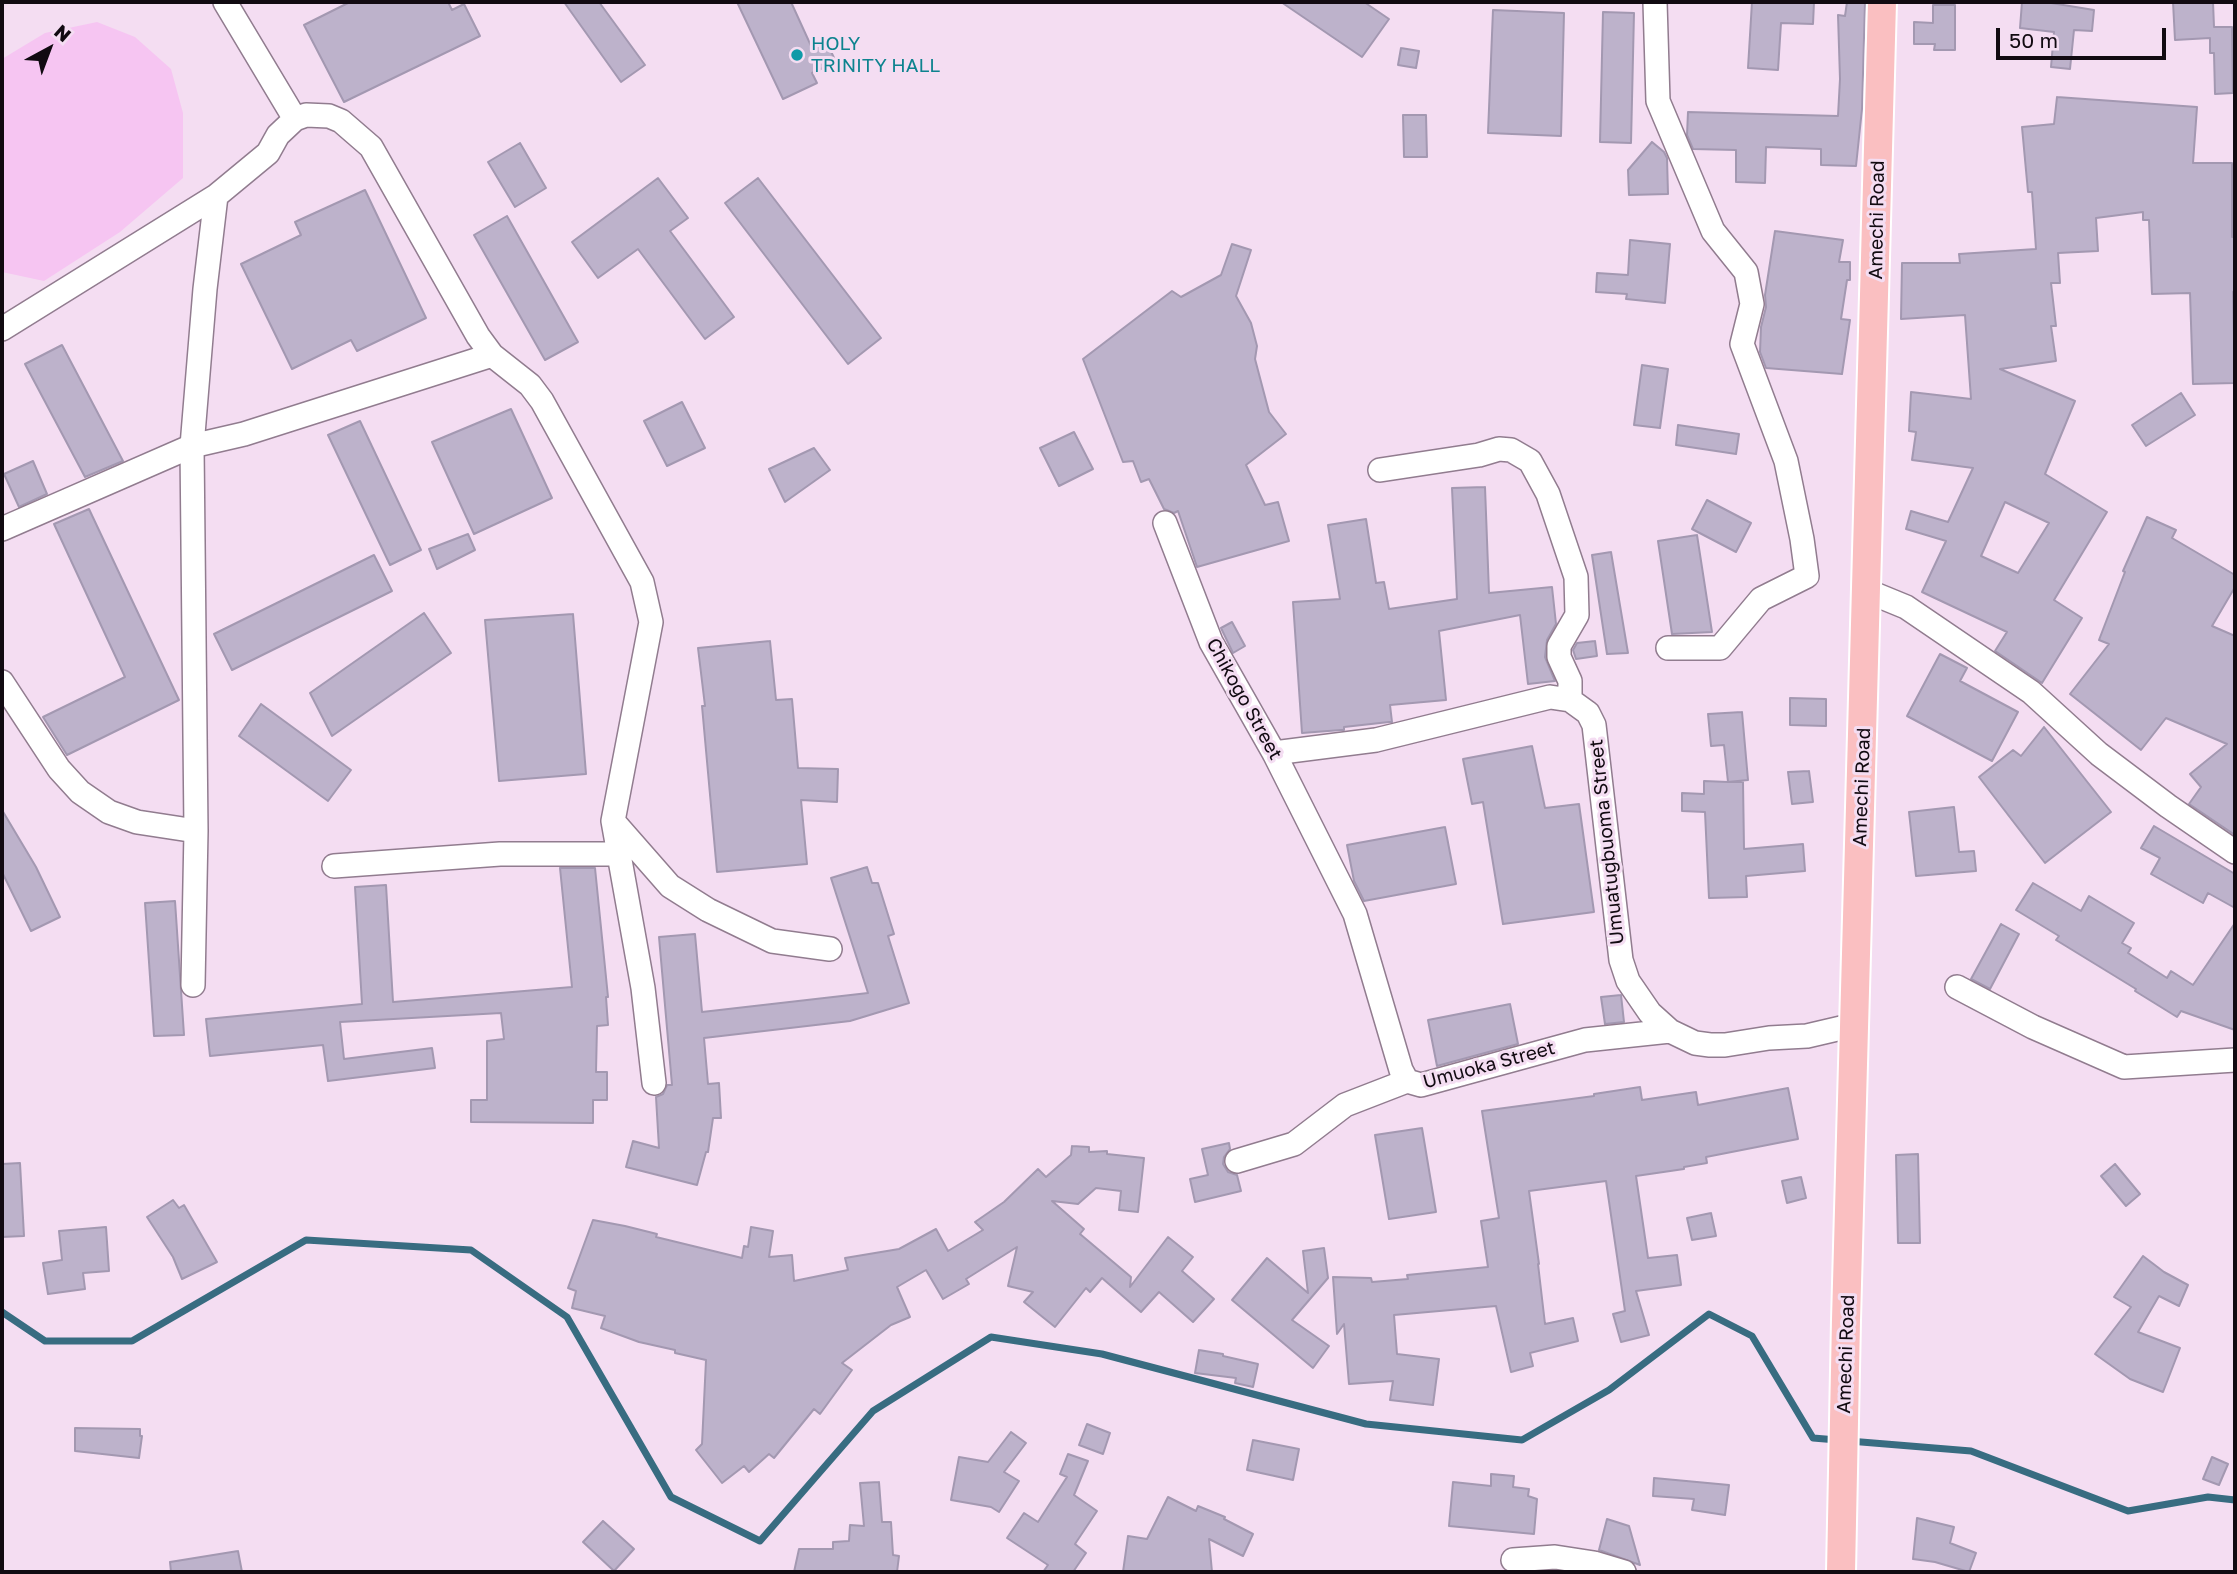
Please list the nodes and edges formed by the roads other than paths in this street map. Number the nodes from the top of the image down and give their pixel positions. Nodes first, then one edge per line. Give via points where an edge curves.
1 (225, 2) edge
2 (1655, 2) edge
3 (1882, 2) edge
4 (295, 119) junction
5 (216, 196) junction
6 (2, 329) edge
7 (492, 355) junction
8 (192, 446) junction
9 (1380, 470) dead end
10 (1165, 523) dead end
11 (2, 529) edge
12 (1867, 591) junction
13 (1668, 648) dead end
14 (2, 682) edge
15 (1570, 700) junction
16 (1274, 753) junction
17 (613, 821) junction
18 (196, 831) junction
19 (2235, 852) edge
20 (619, 854) junction
21 (334, 866) dead end
22 (1331, 871) joint
23 (830, 949) dead end
24 (193, 985) dead end
25 (1957, 987) dead end
26 (1854, 1025) junction
27 (1670, 1031) junction
28 (2235, 1060) edge
29 (1407, 1081) junction
30 (654, 1083) dead end
31 (1237, 1161) dead end
32 (1513, 1560) dead end
33 (1624, 1572) edge
34 (1841, 1572) edge

1 - 4 street
2 - 13 street via 1658,100 1713,232 1746,272 1752,304 1742,344 1786,461 1807,576 1761,599 1720,648
3 - 12 main road, Amechi Road
4 - 5 street via 268,153
4 - 7 street via 330,116 370,147
5 - 6 street
5 - 8 street
7 - 8 street via 244,434
7 - 17 street via 530,385 542,401 642,582 651,622
8 - 11 street
8 - 18 street
9 - 15 street via 1499,449 1530,461 1548,494 1576,577 1577,615 1559,646 1570,681
10 - 16 street, Chikogo Street via 1211,642
12 - 19 street via 1906,607 2031,692 2099,754
12 - 26 main road, Amechi Road
14 - 18 street via 59,769 80,792 109,812 137,822
15 - 16 street via 1550,697 1376,740
15 - 27 street, Umuatugbuoma Street via 1588,713 1594,725 1621,960 1643,1005
16 - 22 street, Chikogo Street
17 - 20 street
17 - 23 street via 670,886 708,910 772,941
18 - 24 street
20 - 21 street via 500,854
20 - 30 street
22 - 29 street, Umuoka Street via 1355,914
25 - 28 street via 2124,1067
26 - 27 street, Umuatugbuoma Street via 1807,1036 1725,1045 1695,1043
26 - 34 main road, Amechi Road
27 - 29 street, Umuoka Street via 1572,1042 1421,1085
29 - 31 street via 1345,1105 1294,1144
32 - 33 street via 1555,1557

